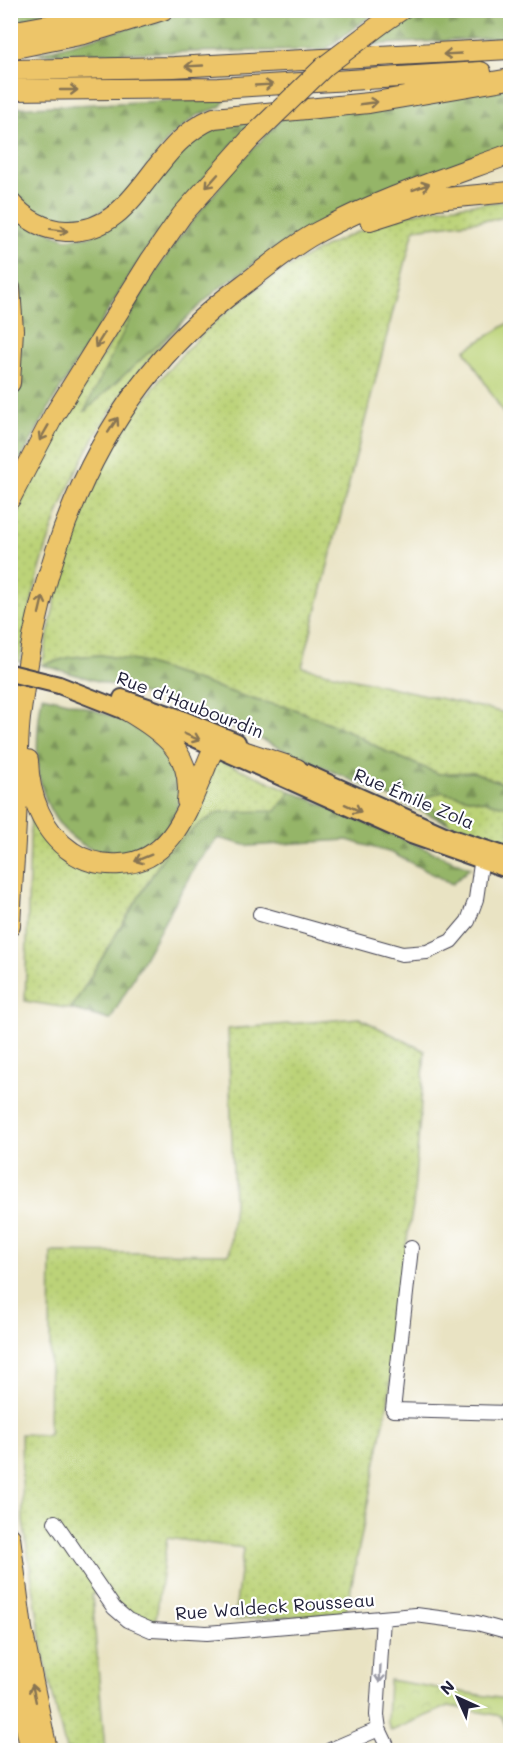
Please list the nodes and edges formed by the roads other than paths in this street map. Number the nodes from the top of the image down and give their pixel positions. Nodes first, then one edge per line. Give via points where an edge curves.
1 (124, 10) edge
2 (163, 10) edge
3 (393, 16) edge
4 (10, 32) edge
5 (10, 49) edge
6 (510, 50) edge
7 (10, 70) edge
8 (510, 70) edge
9 (510, 79) edge
10 (10, 90) edge
11 (510, 154) edge
12 (510, 192) edge
13 (10, 202) edge
14 (242, 285) junction
15 (10, 288) edge
16 (10, 383) edge
17 (10, 499) edge
18 (30, 663) junction
19 (10, 673) edge
20 (59, 685) junction
21 (126, 711) junction
22 (215, 747) junction
23 (300, 775) junction
24 (183, 818) junction
25 (482, 855) junction
26 (510, 858) edge
27 (510, 870) edge
28 (260, 914) dead end
29 (10, 926) edge
30 (411, 1248) dead end
31 (510, 1413) edge
32 (56, 1522) dead end
33 (10, 1538) edge
34 (383, 1618) junction
35 (510, 1632) edge
36 (10, 1653) edge
37 (379, 1729) junction
38 (31, 1750) edge
39 (47, 1750) edge
40 (330, 1750) edge
41 (389, 1750) edge

1 - 4 highway
2 - 5 highway via 84,34
3 -> 17 highway, bridge via 319,71 251,138 182,215 50,423
6 -> 7 highway via 174,67
10 -> 8 highway via 230,87
13 -> 9 highway via 47,228 86,230 126,207 177,141 214,118 369,103
14 -> 11 highway via 301,242 345,218
12 - 14 highway via 443,198 375,218 332,236
18 -> 14 highway via 54,553 93,459 135,393 163,358 194,325
15 - 16 highway
24 -> 18 highway via 164,846 141,861 96,863 65,847 41,815 29,776
18 - 29 highway via 20,719
19 - 20 main road, Rue d'Haubourdin, bridge
20 - 21 main road, Rue d'Haubourdin
20 - 23 main road, Rue d'Haubourdin via 98,691 152,708
21 -> 22 main road, Rue d'Haubourdin
21 - 24 highway via 165,735 179,756 188,784
22 - 23 highway via 226,744
22 - 24 highway
23 - 25 main road, Rue Émile Zola
25 - 26 main road, Rue Émile Zola
25 - 27 main road
25 - 28 street via 476,899 468,921 451,941 427,952 402,954
30 - 31 street via 393,1410
32 - 34 street, Rue Waldeck Rousseau via 114,1608 128,1620 151,1630 207,1633
39 -> 33 highway via 22,1629
34 - 35 street, Rue Waldeck Rousseau via 435,1616
34 -> 37 street
36 - 38 highway
37 - 40 street
37 - 41 street

